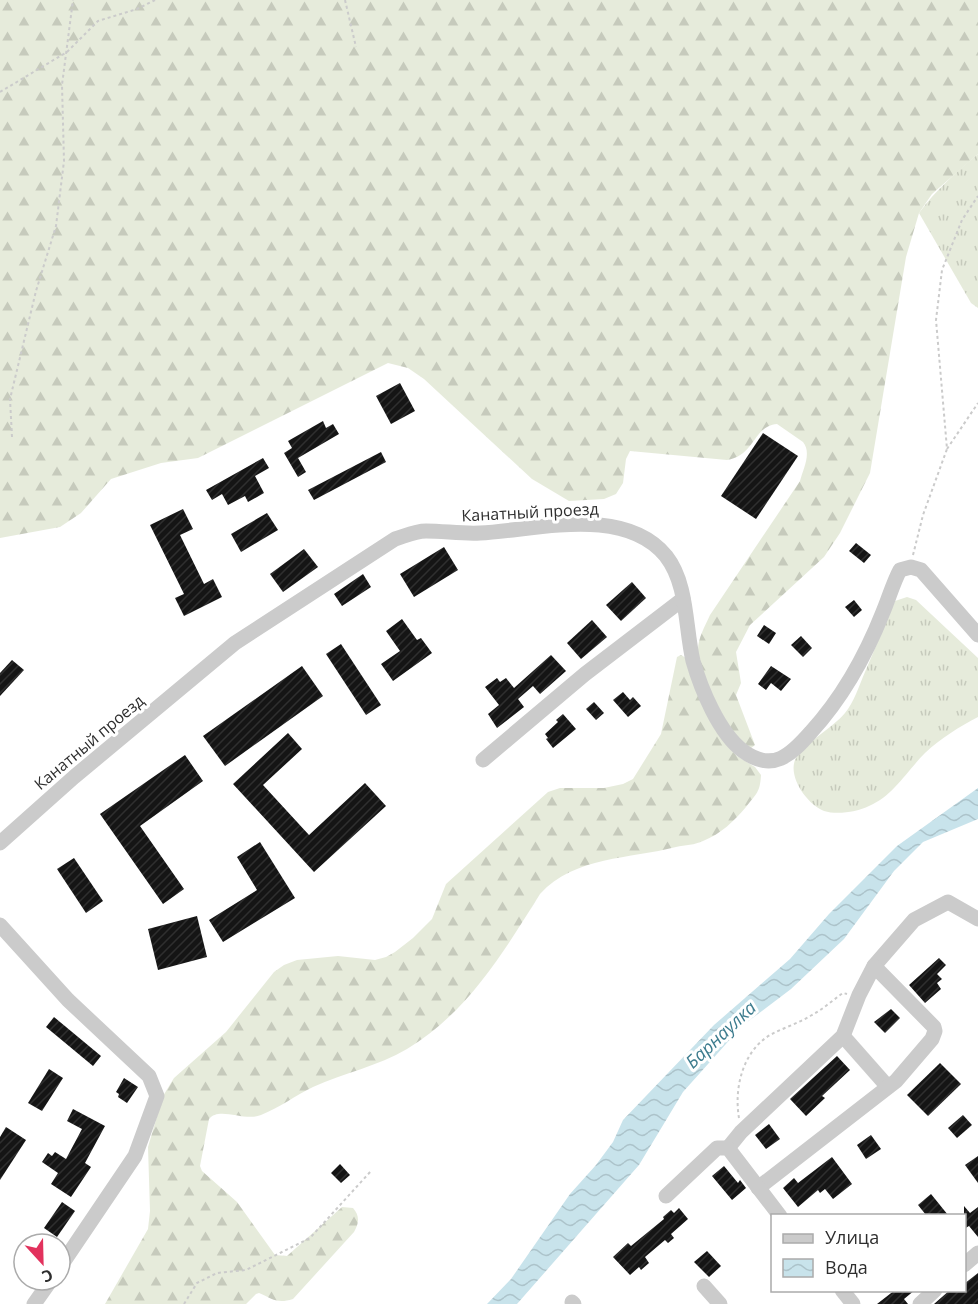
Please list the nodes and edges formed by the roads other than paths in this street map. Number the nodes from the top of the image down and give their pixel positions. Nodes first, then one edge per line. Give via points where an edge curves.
1 (684, 605) junction
2 (978, 635) edge
3 (483, 760) dead end
4 (0, 843) edge
5 (978, 919) edge
6 (0, 925) edge
7 (874, 966) junction
8 (843, 1036) junction
9 (888, 1087) junction
10 (728, 1148) junction
11 (758, 1188) junction
12 (666, 1197) dead end
13 (779, 1214) edge
14 (72, 1249) edge
15 (704, 1286) dead end
16 (844, 1292) edge
17 (933, 1292) edge
18 (720, 1304) edge
19 (853, 1304) edge
20 (920, 1304) edge

1 - 2 street, Канатный проезд via 693,661 724,730 752,758 768,761 794,751 838,699 859,663 900,570 921,570
1 - 3 street via 585,674
1 - 4 street, Канатный проезд via 677,576 666,557 651,542 615,527 559,526 455,534 426,531 395,539 235,643
5 - 7 street via 948,902 914,920
6 - 14 street via 68,1000 149,1076 157,1096 135,1156
7 - 8 street
7 - 9 street via 935,1030 928,1045
8 - 9 street
8 - 10 street via 741,1131
9 - 11 street
10 - 11 street
10 - 12 street via 717,1148
11 - 13 street
15 - 18 street
16 - 19 street
17 - 20 street

